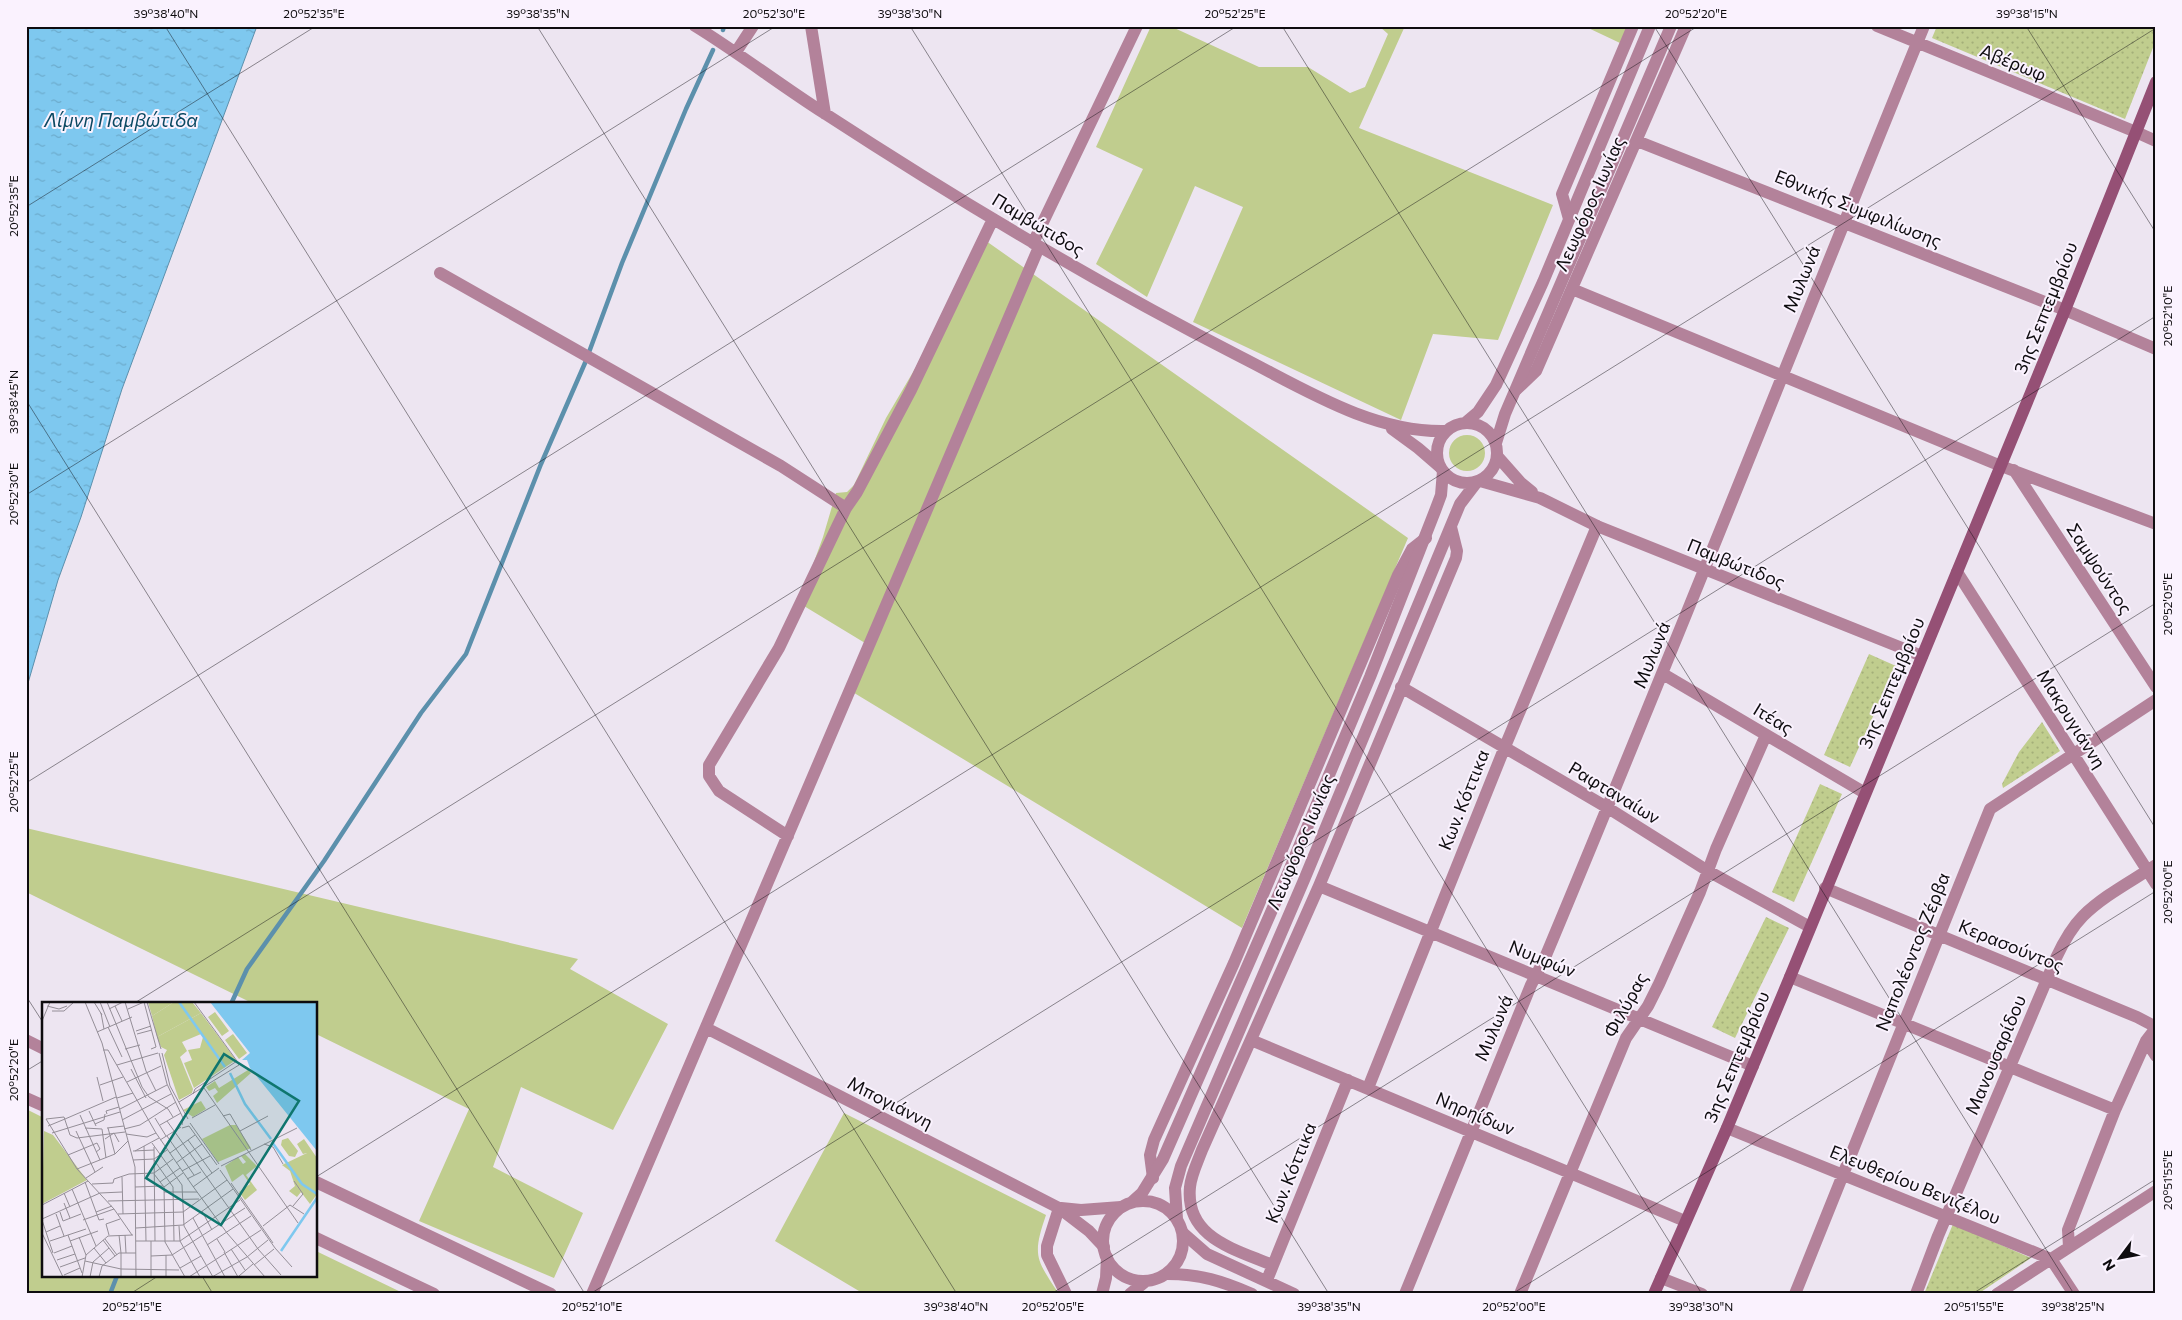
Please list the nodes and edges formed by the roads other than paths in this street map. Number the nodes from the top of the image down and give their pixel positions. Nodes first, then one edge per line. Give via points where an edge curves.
1 (695, 26) edge
2 (753, 26) edge
3 (811, 26) edge
4 (1137, 26) edge
5 (1633, 26) edge
6 (1650, 26) edge
7 (1671, 26) edge
8 (1686, 26) edge
9 (1878, 26) edge
10 (1924, 26) edge
11 (1917, 43) junction
12 (736, 52) junction
13 (2156, 82) edge
14 (825, 114) junction
15 (2136, 132) junction
16 (1637, 141) junction
17 (2156, 141) edge
18 (994, 218) junction
19 (1570, 218) junction
20 (1844, 222) junction
21 (1036, 245) junction
22 (440, 273) dead end
23 (1572, 289) junction
24 (2065, 310) junction
25 (2156, 349) edge
26 (1781, 375) junction
27 (1516, 390) junction
28 (1381, 422) junction
29 (1465, 423) junction
30 (1446, 431) junction
31 (1496, 443) junction
32 (1498, 457) junction
33 (2001, 466) junction
34 (1442, 470) junction
35 (2014, 470) junction
36 (1478, 482) junction
37 (1540, 498) junction
38 (846, 508) junction
39 (2156, 524) edge
40 (1597, 526) junction
41 (1451, 527) junction
42 (1704, 570) junction
43 (1957, 572) junction
44 (1922, 656) junction
45 (1663, 674) junction
46 (1401, 687) junction
47 (2156, 687) edge
48 (2156, 700) edge
49 (1766, 735) junction
50 (1504, 748) junction
51 (2073, 754) junction
52 (1865, 793) junction
53 (1608, 808) junction
54 (788, 836) junction
55 (2152, 868) edge
56 (1708, 871) junction
57 (2156, 884) edge
58 (1318, 886) junction
59 (1825, 888) junction
60 (1810, 927) junction
61 (1430, 932) junction
62 (1939, 935) junction
63 (1536, 975) junction
64 (1790, 977) junction
65 (2047, 980) junction
66 (1640, 1019) junction
67 (1904, 1023) junction
68 (706, 1028) junction
69 (2156, 1028) edge
70 (26, 1040) edge
71 (1251, 1040) junction
72 (2146, 1041) junction
73 (42, 1048) edge
74 (2156, 1056) edge
75 (1752, 1066) junction
76 (2011, 1066) junction
77 (1348, 1080) junction
78 (1368, 1088) junction
79 (26, 1098) edge
80 (42, 1105) edge
81 (2115, 1110) junction
82 (1727, 1128) junction
83 (1470, 1131) junction
84 (1570, 1173) junction
85 (1843, 1175) junction
86 (318, 1183) edge
87 (2156, 1192) edge
88 (1126, 1205) junction
89 (1059, 1208) junction
90 (1947, 1217) junction
91 (1177, 1219) junction
92 (1685, 1222) junction
93 (1183, 1233) junction
94 (318, 1239) edge
95 (2069, 1247) junction
96 (1105, 1252) junction
97 (2051, 1259) junction
98 (1272, 1265) junction
99 (1167, 1274) junction
100 (1661, 1278) junction
101 (1267, 1280) junction
102 (1146, 1281) junction
103 (1228, 1289) edge
104 (434, 1294) edge
105 (551, 1294) edge
106 (592, 1294) edge
107 (1066, 1294) edge
108 (1102, 1294) edge
109 (1130, 1294) edge
110 (1252, 1294) edge
111 (1294, 1294) edge
112 (1404, 1294) edge
113 (1520, 1294) edge
114 (1654, 1294) edge
115 (1702, 1294) edge
116 (1795, 1294) edge
117 (1916, 1294) edge
118 (1997, 1294) edge
119 (2074, 1294) edge

1 - 12 street, Παμβώτιδος
2 - 12 street
3 - 14 street
4 - 21 street
5 - 19 street, Λεωφόρος Ιωνίας via 1562,194
6 - 19 street, Λεωφόρος Ιωνίας
7 - 27 street, Λεωφόρος Ιωνίας
8 - 16 street, Λεωφόρος Ιωνίας
9 - 11 street, Αβέρωφ
10 - 11 street, Μυλωνά
11 - 15 street, Αβέρωφ
11 - 20 street, Μυλωνά
12 - 14 street, Παμβώτιδος
13 - 15 main road, 3ης Σεπτεμβρίου
14 - 18 street, Παμβώτιδος
15 - 17 street, Αβέρωφ
15 - 24 main road, 3ης Σεπτεμβρίου
16 - 20 street, Εθνικής Συμφιλίωσης
16 - 23 street, Λεωφόρος Ιωνίας
18 - 21 street, Παμβώτιδος
18 - 38 street via 911,390
19 - 29 street, Λεωφόρος Ιωνίας via 1496,385 1478,412
20 - 24 street, Εθνικής Συμφιλίωσης
20 - 26 street, Μυλωνά
21 - 28 street, Παμβώτιδος via 1181,327 1328,402
21 - 54 street
22 - 38 street via 781,466
23 - 26 street
23 - 27 street, Λεωφόρος Ιωνίας via 1536,371
24 - 25 street, Εθνικής Συμφιλίωσης
24 - 33 main road, 3ης Σεπτεμβρίου
26 - 33 street
26 - 42 street, Μυλωνά
27 - 31 street, Λεωφόρος Ιωνίας
28 - 30 street, Παμβώτιδος via 1418,431
28 - 34 street, Παμβώτιδος
29 - 30 street
29 - 31 street via 1484,428
30 - 34 street via 1437,448
31 - 32 street
32 - 36 street via 1492,471
32 - 37 street, Παμβώτιδος via 1521,483
33 - 35 street
33 - 43 main road, 3ης Σεπτεμβρίου
34 - 36 street via 1458,482
34 - 88 street, Λεωφόρος Ιωνίας via 1441,495 1426,538 1286,878 1163,1159 1142,1193
35 - 39 street
35 - 47 street, Σαμψούντος
36 - 37 street, Παμβώτιδος
36 - 41 street, Λεωφόρος Ιωνίας via 1464,496
37 - 40 street, Παμβώτιδος
38 - 54 street via 779,648 709,765 714,787
40 - 42 street, Παμβώτιδος
40 - 50 street, Κων. Κόττικα
41 - 46 street via 1456,558
41 - 91 street, Λεωφόρος Ιωνίας via 1181,1166 1175,1188
42 - 44 street, Παμβώτιδος
42 - 45 street, Μυλωνά
43 - 44 main road, 3ης Σεπτεμβρίου
43 - 51 street, Μακρυγιάννη
44 - 52 main road, 3ης Σεπτεμβρίου
45 - 49 street, Ιτέας
45 - 53 street, Μυλωνά
46 - 50 street, Ραφταναίων
46 - 58 street
48 - 51 street, Ναπολέοντος Ζέρβα
49 - 52 street, Ιτέας
49 - 56 street, Φιλύρας
50 - 53 street, Ραφταναίων
50 - 61 street, Κων. Κόττικα
51 - 55 street, Μακρυγιάννη
51 - 62 street, Ναπολέοντος Ζέρβα via 1990,808
52 - 59 main road, 3ης Σεπτεμβρίου
53 - 56 street, Ραφταναίων
53 - 63 street, Μυλωνά
54 - 68 street
55 - 57 street, Μακρυγιάννη
55 - 65 street, Μανουσαρίδου via 2083,916 2067,936
56 - 60 street, Ραφταναίων
56 - 66 street, Φιλύρας via 1659,984
58 - 61 street, Νυμφών
58 - 71 street
59 - 60 main road, 3ης Σεπτεμβρίου
59 - 62 street, Κερασούντος
60 - 64 main road, 3ης Σεπτεμβρίου
61 - 63 street, Νυμφών
61 - 78 street, Κων. Κόττικα
62 - 65 street, Κερασούντος
62 - 67 street, Ναπολέοντος Ζέρβα
63 - 66 street, Νυμφών
63 - 83 street, Μυλωνά
64 - 67 street
64 - 75 main road, 3ης Σεπτεμβρίου
65 - 69 street, Κερασούντος
65 - 76 street, Μανουσαρίδου
66 - 75 street, Νυμφών
66 - 84 street, Φιλύρας via 1626,1038
67 - 76 street
67 - 85 street, Ναπολέοντος Ζέρβα
68 - 89 street, Μπογιάννη
68 - 106 street
69 - 72 street
70 - 73 street
71 - 77 street, Νηρηίδων
71 - 98 street via 1202,1150 1190,1186 1192,1208 1196,1220 1210,1237
72 - 74 street
72 - 81 street
75 - 82 main road, 3ης Σεπτεμβρίου
76 - 81 street
76 - 90 street, Μανουσαρίδου
77 - 78 street, Νηρηίδων
77 - 98 street, Κων. Κόττικα
78 - 83 street, Νηρηίδων
79 - 80 street
81 - 95 street via 2068,1230
82 - 85 street, Ελευθερίου Βενιζέλου
82 - 92 main road, 3ης Σεπτεμβρίου
83 - 84 street, Νηρηίδων
83 - 112 street, Μυλωνά
84 - 92 street, Νηρηίδων
84 - 113 street, Φιλύρας
85 - 90 street, Ελευθερίου Βενιζέλου
85 - 116 street, Ναπολέοντος Ζέρβα
86 - 105 street
87 - 95 street
88 - 89 street, Μπογιάννη via 1081,1210
88 - 91 street, Λεωφόρος Ιωνίας via 1144,1201 1157,1203
88 - 96 street, Λεωφόρος Ιωνίας via 1113,1214 1107,1224
89 - 96 street, Μπογιάννη via 1089,1231
89 - 107 street via 1047,1255
90 - 97 street, Ελευθερίου Βενιζέλου
90 - 117 street, Μανουσαρίδου
91 - 93 street, Λεωφόρος Ιωνίας
92 - 100 main road, 3ης Σεπτεμβρίου
93 - 99 street via 1181,1256
93 - 101 street via 1207,1254
94 - 104 street
95 - 97 street
96 - 102 street via 1113,1268 1122,1275
96 - 108 street, Λεωφόρος Ιωνίας via 1106,1278
97 - 118 street
97 - 119 street
98 - 101 street, Κων. Κόττικα
99 - 102 street
99 - 103 street via 1191,1274
100 - 114 main road, 3ης Σεπτεμβρίου
100 - 115 street
101 - 111 street
102 - 109 street
103 - 110 street

